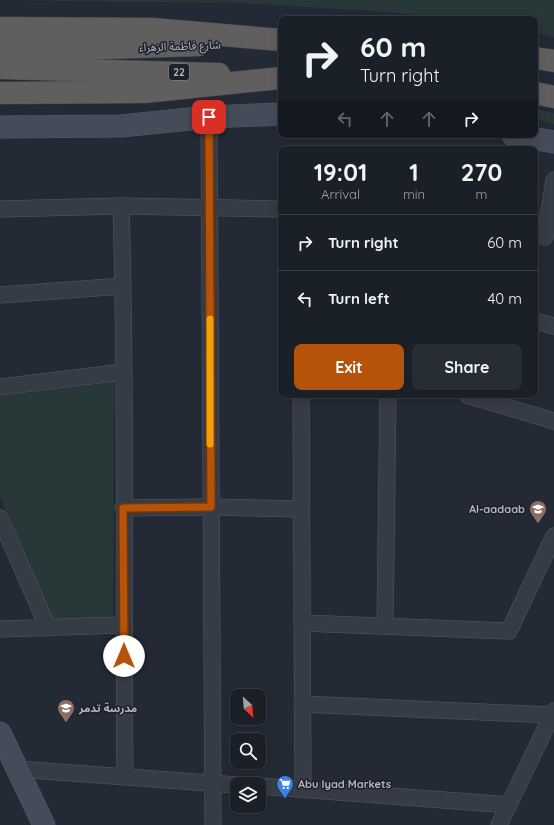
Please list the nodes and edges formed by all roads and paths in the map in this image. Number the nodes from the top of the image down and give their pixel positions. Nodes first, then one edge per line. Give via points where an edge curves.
1 (0, 28) edge
2 (278, 41) edge
3 (278, 41) edge
4 (0, 50) edge
5 (538, 58) edge
6 (78, 59) junction
7 (554, 61) edge
8 (0, 68) edge
9 (278, 77) edge
10 (278, 77) edge
11 (0, 93) edge
12 (538, 94) edge
13 (554, 97) edge
14 (278, 114) edge
15 (209, 117) junction
16 (0, 127) edge
17 (531, 138) edge
18 (554, 142) edge
19 (554, 180) edge
20 (121, 206) junction
21 (209, 208) junction
22 (0, 209) edge
23 (278, 209) edge
24 (545, 237) edge
25 (123, 286) junction
26 (0, 295) edge
27 (538, 322) edge
28 (554, 326) edge
29 (124, 372) junction
30 (0, 387) edge
31 (301, 398) edge
32 (388, 398) edge
33 (477, 398) edge
34 (554, 420) edge
35 (211, 507) junction
36 (123, 508) junction
37 (302, 509) junction
38 (0, 518) edge
39 (554, 536) edge
40 (302, 623) junction
41 (123, 625) junction
42 (385, 626) junction
43 (48, 628) junction
44 (0, 629) edge
45 (302, 704) junction
46 (553, 713) edge
47 (0, 733) edge
48 (17, 769) junction
49 (125, 777) junction
50 (212, 783) junction
51 (230, 784) edge
52 (266, 786) edge
53 (303, 789) junction
54 (509, 805) junction
55 (36, 821) edge
56 (213, 825) edge
57 (499, 825) edge

1 - 2 highway via 153,29
3 - 6 highway, شارع فاطمة الزهراء / 22
4 - 6 highway, 22
5 - 7 highway
6 - 8 highway, 22
6 - 9 highway, 22
10 - 11 highway via 144,92
12 - 13 highway
14 - 15 main road
15 - 16 main road via 121,126
15 - 21 street
17 - 18 main road
19 - 24 street
20 - 21 street
20 - 22 street
20 - 25 street
21 - 23 street
21 - 35 street
25 - 26 street
25 - 29 street
27 - 28 street
29 - 30 street
29 - 36 street
31 - 37 street
32 - 42 street
33 - 34 street
35 - 36 street
35 - 37 street
35 - 50 street
36 - 41 street
37 - 40 street
38 - 43 street
39 - 42 street via 509,631
40 - 42 street
40 - 45 street
41 - 43 street
41 - 49 street
43 - 44 street
45 - 46 street
45 - 53 street
46 - 54 street
47 - 48 main road
48 - 49 street
48 - 55 main road
49 - 50 street
50 - 51 street
50 - 56 street
52 - 53 street
53 - 54 street
54 - 57 street

